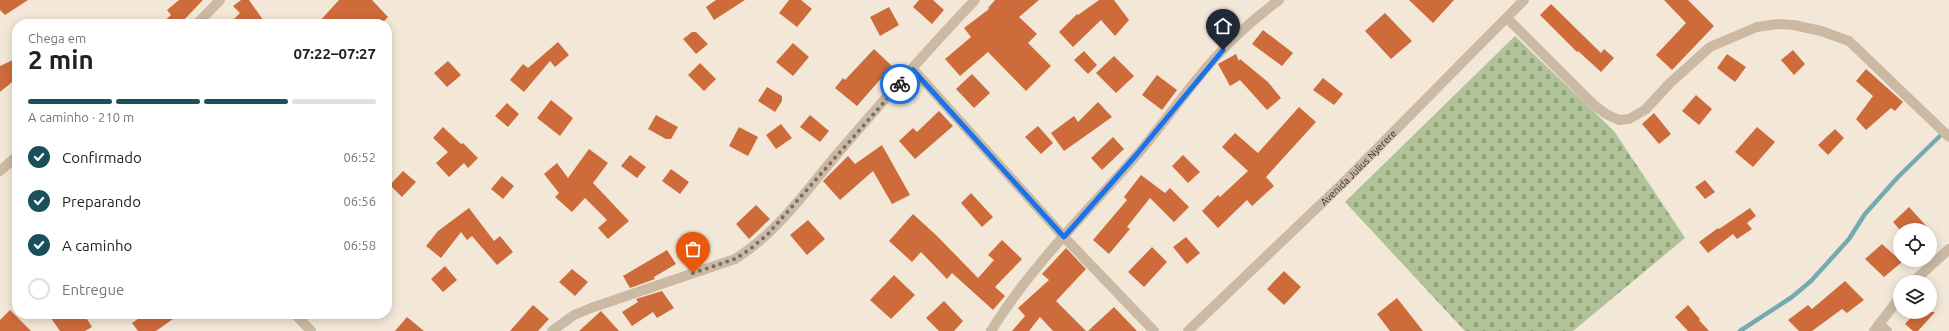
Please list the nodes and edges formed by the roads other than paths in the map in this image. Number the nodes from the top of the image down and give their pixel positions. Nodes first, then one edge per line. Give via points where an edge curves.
1 (220, 0) edge
2 (975, 0) edge
3 (1279, 0) edge
4 (1524, 0) edge
5 (1507, 18) junction
6 (202, 19) edge
7 (913, 70) junction
8 (1949, 137) edge
9 (12, 160) edge
10 (0, 170) edge
11 (1064, 237) junction
12 (1949, 249) edge
13 (1921, 275) edge
14 (1893, 308) edge
15 (300, 319) edge
16 (1880, 329) edge
17 (311, 331) edge
18 (552, 331) edge
19 (992, 331) edge
20 (1154, 331) edge
21 (1188, 331) edge

1 - 6 street
2 - 7 street
3 - 11 street via 1250,22 1214,59 1137,154
4 - 5 street, Avenida Julius Nyerere
5 - 8 street via 1594,105 1619,120 1629,119 1645,110 1710,47 1757,27 1777,24 1821,31 1849,41
5 - 21 street, Avenida Julius Nyerere via 1344,182
7 - 11 street
7 - 18 street via 803,196 768,234 749,250 735,259 591,308 574,315
9 - 10 street
11 - 19 street via 1009,302
11 - 20 street
12 - 13 street
14 - 16 street
15 - 17 street

